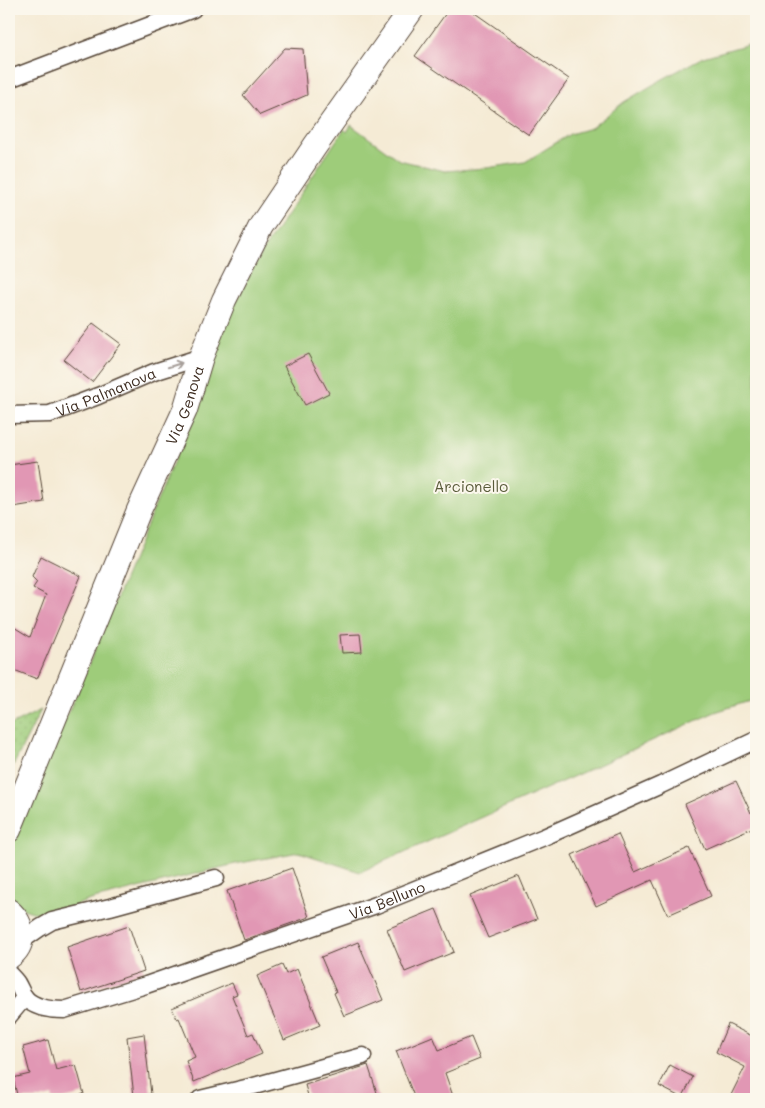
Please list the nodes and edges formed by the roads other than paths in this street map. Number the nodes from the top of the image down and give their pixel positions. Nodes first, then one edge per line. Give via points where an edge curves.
1 (193, 9) edge
2 (412, 9) edge
3 (9, 79) edge
4 (201, 357) junction
5 (9, 415) edge
6 (756, 740) edge
7 (9, 830) edge
8 (216, 878) dead end
9 (9, 911) edge
10 (52, 921) junction
11 (15, 949) edge
12 (12, 978) edge
13 (25, 998) junction
14 (9, 1016) edge
15 (363, 1056) dead end
16 (200, 1099) edge

1 - 3 street
2 - 4 main road, Via Genova via 261,226 224,300
5 -> 4 street, Via Palmanova via 50,414 154,372
4 - 7 main road, Via Genova via 185,410 139,510
6 - 13 street, Via Belluno via 544,837 376,905 64,1010 43,1008
8 - 10 street
9 - 10 street
9 - 11 main road via 21,928
10 - 11 street
11 - 12 street
12 - 13 street
13 - 14 street
15 - 16 street

